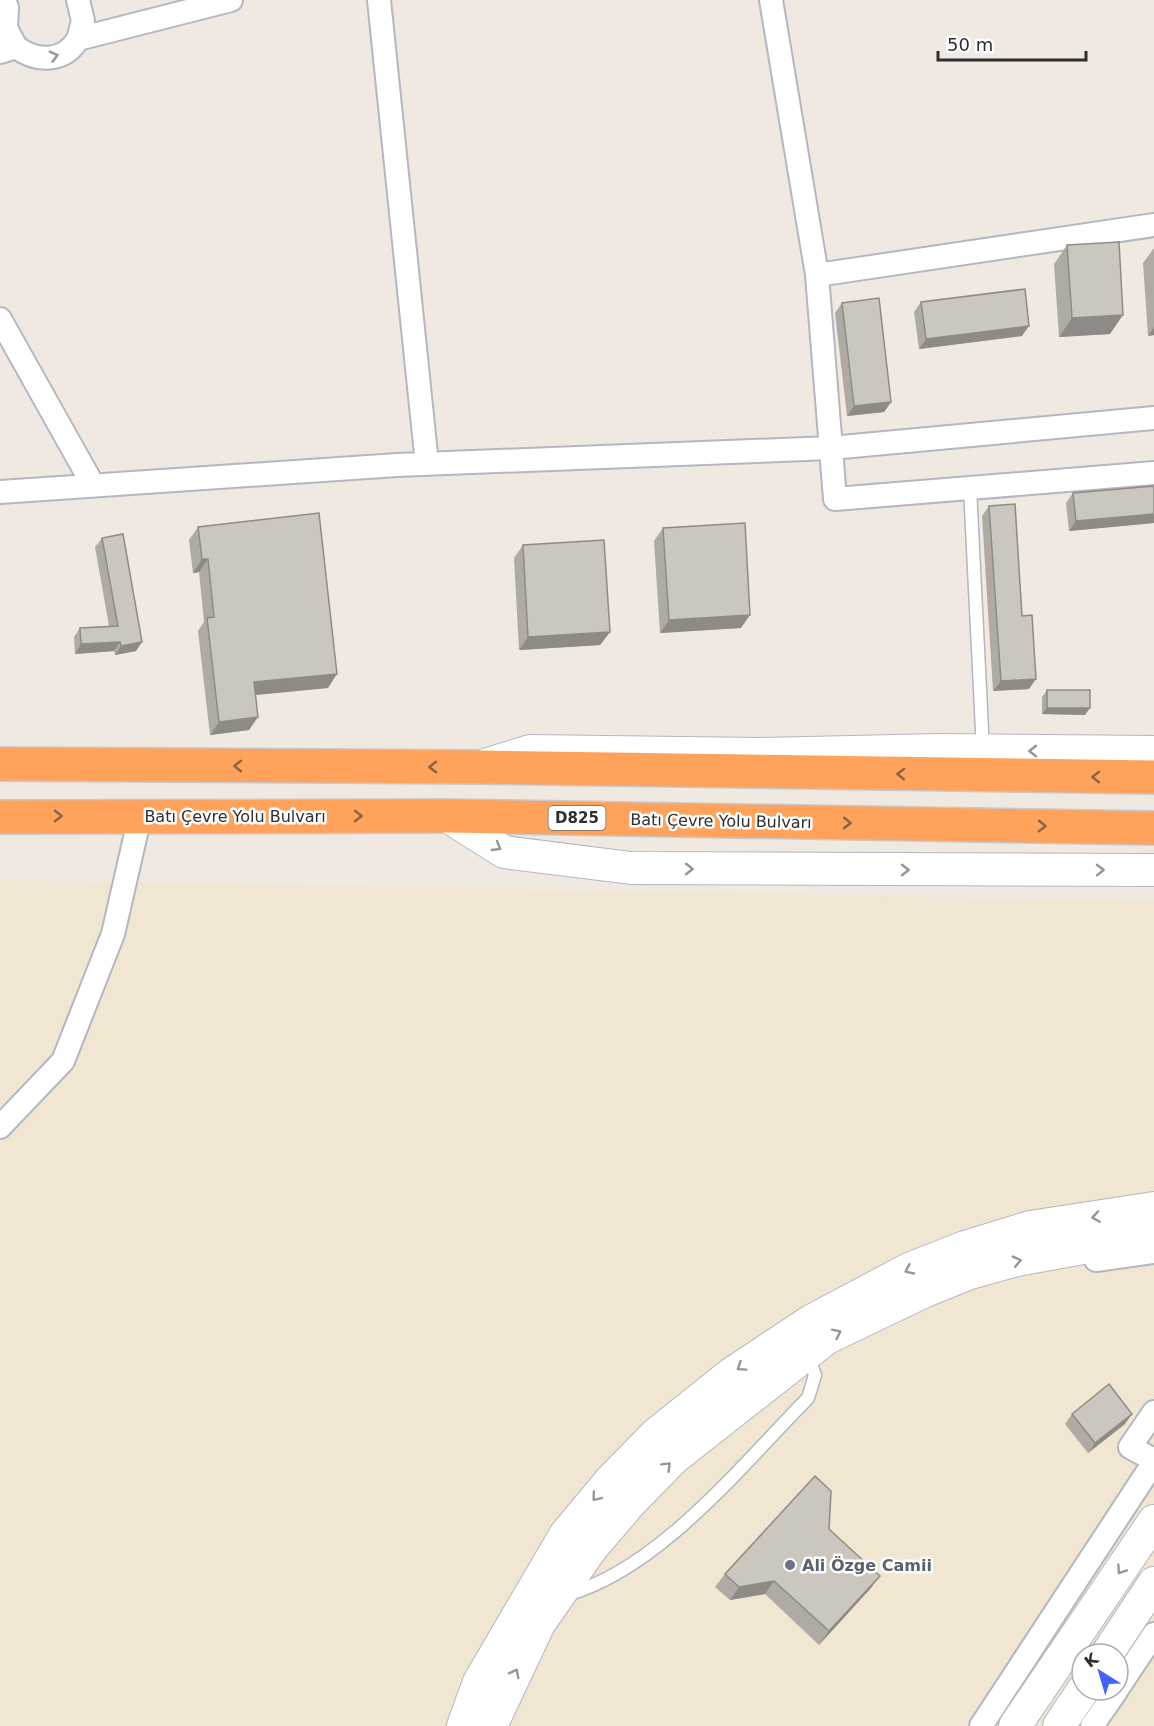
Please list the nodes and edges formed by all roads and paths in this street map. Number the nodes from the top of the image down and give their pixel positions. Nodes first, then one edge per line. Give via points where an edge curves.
1 (78, 0) edge
2 (231, 0) edge
3 (379, 0) edge
4 (771, 0) edge
5 (6, 6) edge
6 (78, 39) junction
7 (8, 50) edge
8 (1154, 225) edge
9 (817, 275) junction
10 (0, 319) edge
11 (1154, 418) edge
12 (831, 448) junction
13 (427, 464) junction
14 (1154, 473) edge
15 (93, 485) junction
16 (970, 488) junction
17 (0, 492) edge
18 (983, 751) junction
19 (1154, 752) edge
20 (0, 764) edge
21 (479, 767) junction
22 (1154, 777) edge
23 (140, 816) junction
24 (447, 816) junction
25 (0, 817) edge
26 (1154, 828) edge
27 (1154, 870) edge
28 (0, 1127) edge
29 (1154, 1208) edge
30 (1154, 1235) edge
31 (1154, 1252) edge
32 (1083, 1262) dead end
33 (802, 1342) junction
34 (1154, 1412) edge
35 (1154, 1461) edge
36 (1154, 1521) edge
37 (1154, 1583) edge
38 (558, 1598) junction
39 (1154, 1634) edge
40 (1115, 1642) edge
41 (1130, 1670) edge
42 (1075, 1702) edge
43 (1108, 1702) edge
44 (463, 1726) edge
45 (491, 1726) edge
46 (981, 1726) edge
47 (1015, 1726) edge
48 (1059, 1726) edge
49 (1092, 1726) edge

1 - 6 street via 83,21
2 - 6 street
3 - 13 street
4 - 9 street
5 - 7 street
7 -> 6 street via 54,58
8 - 9 street
9 - 12 street
10 - 15 street
11 - 12 street
12 - 13 street
12 - 16 street via 835,499
13 - 15 street
14 - 16 street
15 - 17 street
16 - 18 lane
19 -> 18 street
18 - 21 street via 530,751
21 -> 20 highway
22 -> 21 highway
23 -> 24 highway, Batı Çevre Yolu Bulvarı / D825
25 -> 23 highway, Batı Çevre Yolu Bulvarı / D825
23 - 28 street via 113,934 63,1061
24 -> 26 highway, Batı Çevre Yolu Bulvarı / D825
24 -> 27 street via 504,852 631,868
29 -> 33 street via 1029,1227 965,1247 909,1269
33 -> 30 street via 827,1338 970,1273 1017,1260
31 - 32 street
38 -> 33 street via 591,1550 673,1459
33 - 38 lane via 815,1375 808,1398 668,1540 594,1588
33 -> 44 street via 731,1374 656,1434 610,1481 565,1535 523,1604 479,1682
34 - 35 street via 1130,1447
35 - 46 street
36 -> 47 street
37 - 40 street
45 -> 38 street via 540,1624
39 - 41 street
42 - 48 street
43 - 49 street

